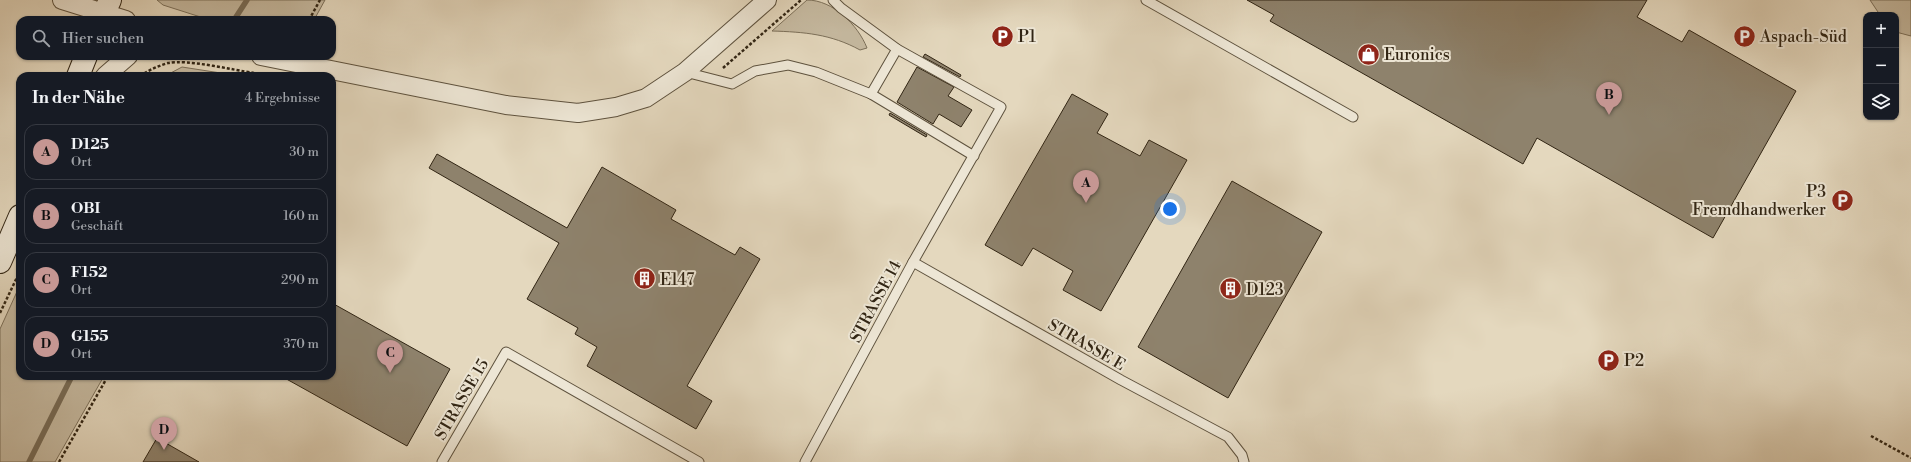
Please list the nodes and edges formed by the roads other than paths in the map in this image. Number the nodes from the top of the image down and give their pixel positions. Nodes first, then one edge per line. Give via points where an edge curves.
1 (62, 0) edge
2 (767, 0) edge
3 (833, 0) edge
4 (1146, 0) edge
5 (105, 11) edge
6 (117, 16) edge
7 (897, 49) junction
8 (84, 60) edge
9 (123, 60) edge
10 (281, 60) edge
11 (80, 72) edge
12 (110, 72) edge
13 (685, 72) junction
14 (871, 94) junction
15 (1352, 117) dead end
16 (974, 156) junction
17 (16, 225) edge
18 (0, 262) edge
19 (913, 262) junction
20 (1243, 458) edge
21 (442, 462) edge
22 (699, 462) edge
23 (805, 462) edge

1 - 5 street
2 - 13 street
3 - 7 lane
4 - 15 lane
5 - 6 street
7 - 14 lane
7 - 16 lane, STRASSE 14 via 1002,107
8 - 11 main road
9 - 12 street
10 - 13 street via 506,105 578,113 616,107 646,98
13 - 14 lane via 732,84 755,71 788,65 816,72
14 - 16 lane
16 - 19 lane, STRASSE 14
17 - 18 main road
19 - 20 lane, STRASSE E via 1121,380 1228,437
19 - 23 lane, STRASSE 14
21 - 22 lane, STRASSE 15 via 506,352

